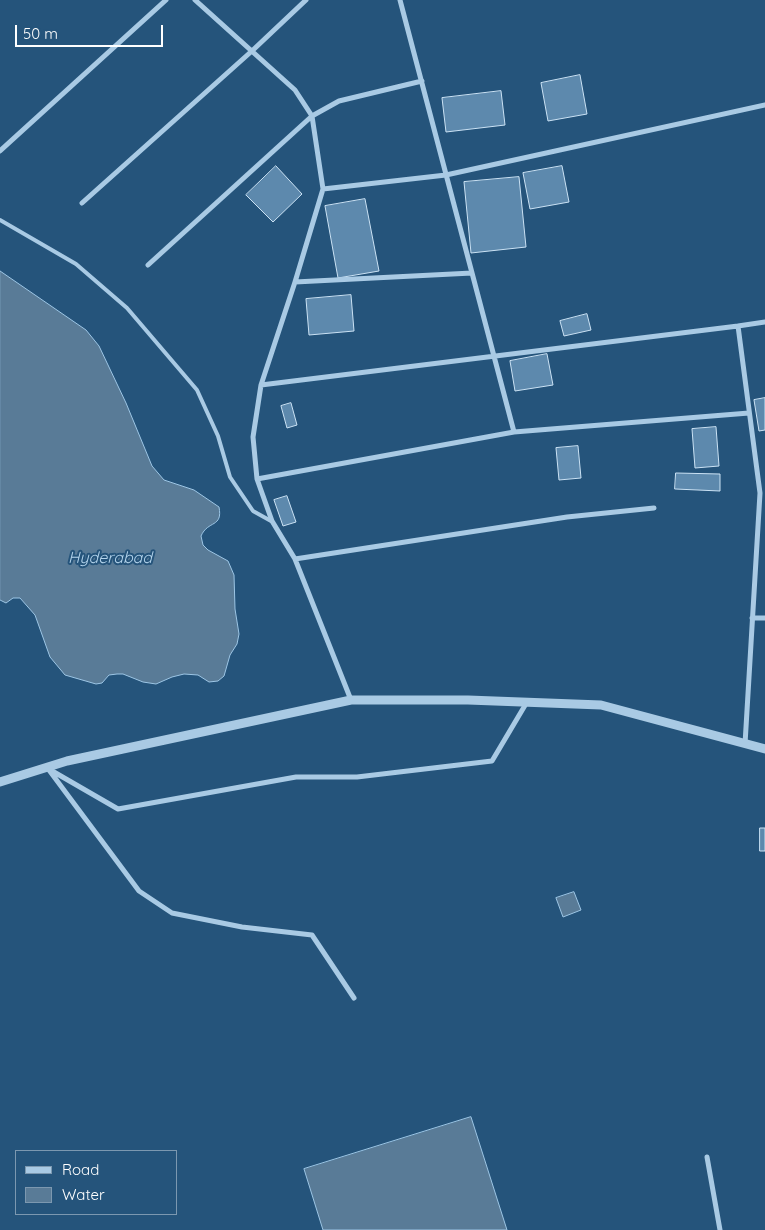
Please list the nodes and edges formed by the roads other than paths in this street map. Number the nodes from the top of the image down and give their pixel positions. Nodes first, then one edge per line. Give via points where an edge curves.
1 (166, 0) edge
2 (195, 0) edge
3 (306, 0) edge
4 (400, 0) edge
5 (253, 50) junction
6 (422, 81) junction
7 (765, 105) edge
8 (312, 116) junction
9 (0, 151) edge
10 (446, 175) junction
11 (323, 188) junction
12 (82, 203) dead end
13 (0, 220) edge
14 (148, 265) dead end
15 (472, 273) junction
16 (295, 282) junction
17 (765, 322) edge
18 (738, 326) junction
19 (494, 356) junction
20 (261, 386) junction
21 (749, 413) junction
22 (514, 432) junction
23 (257, 479) junction
24 (654, 508) dead end
25 (272, 521) junction
26 (295, 559) junction
27 (752, 618) junction
28 (765, 618) edge
29 (351, 700) junction
30 (527, 702) junction
31 (745, 744) junction
32 (765, 748) edge
33 (47, 767) junction
34 (0, 782) edge
35 (354, 998) dead end
36 (707, 1157) dead end
37 (720, 1230) edge

1 - 9 street
2 - 5 street
3 - 5 street
4 - 6 street
5 - 8 street via 295,90
5 - 12 street
6 - 8 street via 339,100
6 - 10 street
7 - 10 street
8 - 11 street
8 - 14 street
10 - 11 street
10 - 15 street
11 - 16 street
13 - 25 lane via 76,264 127,308 196,390 218,436 230,477 253,511
15 - 16 street
15 - 19 street
16 - 20 street
17 - 18 street
18 - 19 street
18 - 21 street
19 - 20 street
19 - 22 street
20 - 23 street via 253,437
21 - 22 street
21 - 27 street via 760,493
22 - 23 street
23 - 25 street
24 - 26 street via 567,517
25 - 26 street
26 - 29 street
27 - 28 street
27 - 31 street
29 - 30 street
29 - 33 street
30 - 31 street via 601,705
30 - 33 street via 492,761 357,777 296,777 118,809
31 - 32 street
33 - 34 street
33 - 35 street via 139,891 172,912 242,927 312,935
36 - 37 street

